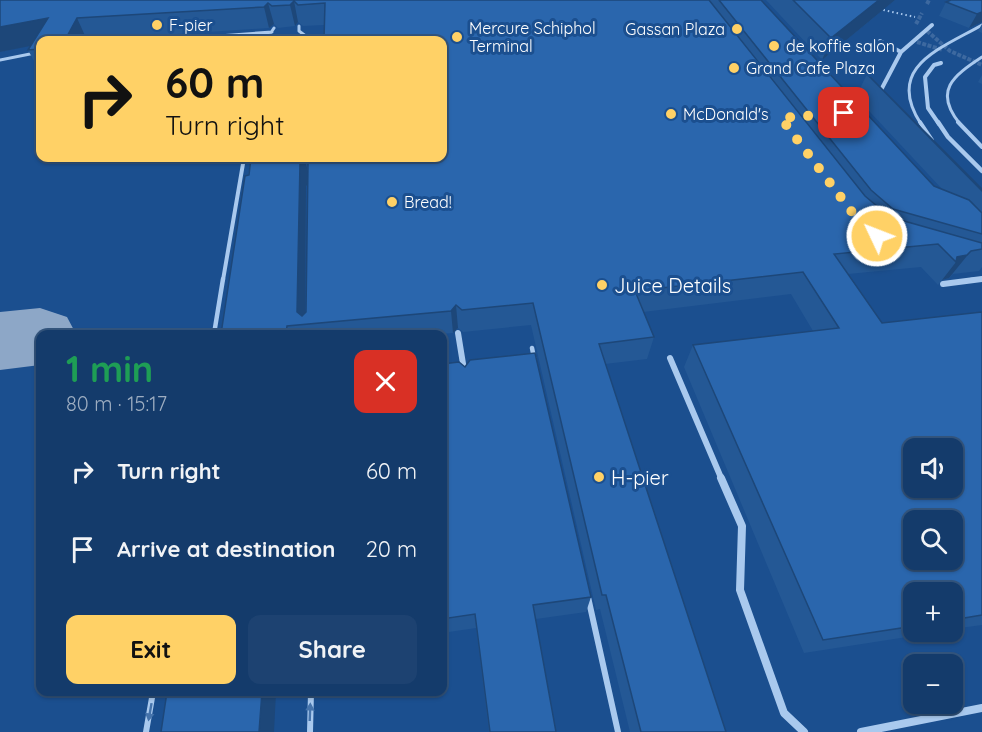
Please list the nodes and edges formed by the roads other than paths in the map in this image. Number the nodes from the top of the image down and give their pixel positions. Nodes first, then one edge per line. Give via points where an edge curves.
1 (932, 25) dead end
2 (982, 25) edge
3 (299, 26) edge
4 (274, 28) edge
5 (272, 32) junction
6 (218, 36) edge
7 (269, 36) edge
8 (306, 36) edge
9 (880, 41) dead end
10 (901, 52) junction
11 (36, 53) edge
12 (982, 57) edge
13 (0, 60) edge
14 (941, 63) dead end
15 (872, 96) dead end
16 (882, 98) junction
17 (883, 108) dead end
18 (936, 146) edge
19 (982, 147) edge
20 (243, 162) edge
21 (982, 171) edge
22 (982, 279) edge
23 (943, 284) dead end
24 (215, 330) edge
25 (458, 333) edge
26 (532, 348) dead end
27 (670, 358) dead end
28 (534, 360) edge
29 (466, 383) edge
30 (586, 592) edge
31 (152, 696) edge
32 (311, 696) edge
33 (982, 708) edge
34 (146, 732) edge
35 (310, 732) edge
36 (618, 732) edge
37 (804, 732) edge
38 (861, 732) edge

1 - 10 street
2 - 18 lane via 922,60 910,75 905,90 908,102
3 - 8 lane
4 - 5 lane
5 - 6 lane
5 - 7 lane
9 - 10 street
10 - 16 street via 881,90
11 - 13 lane
12 - 19 lane via 962,69 946,89 952,114
14 - 21 street via 934,65 925,77 928,108 948,137
15 - 16 street
16 - 17 street
20 - 24 lane
22 - 23 street
25 - 29 street
26 - 28 lane
27 - 37 street via 742,526 740,590 784,713
30 - 36 lane
31 -> 34 lane
35 -> 32 lane
33 - 38 street

